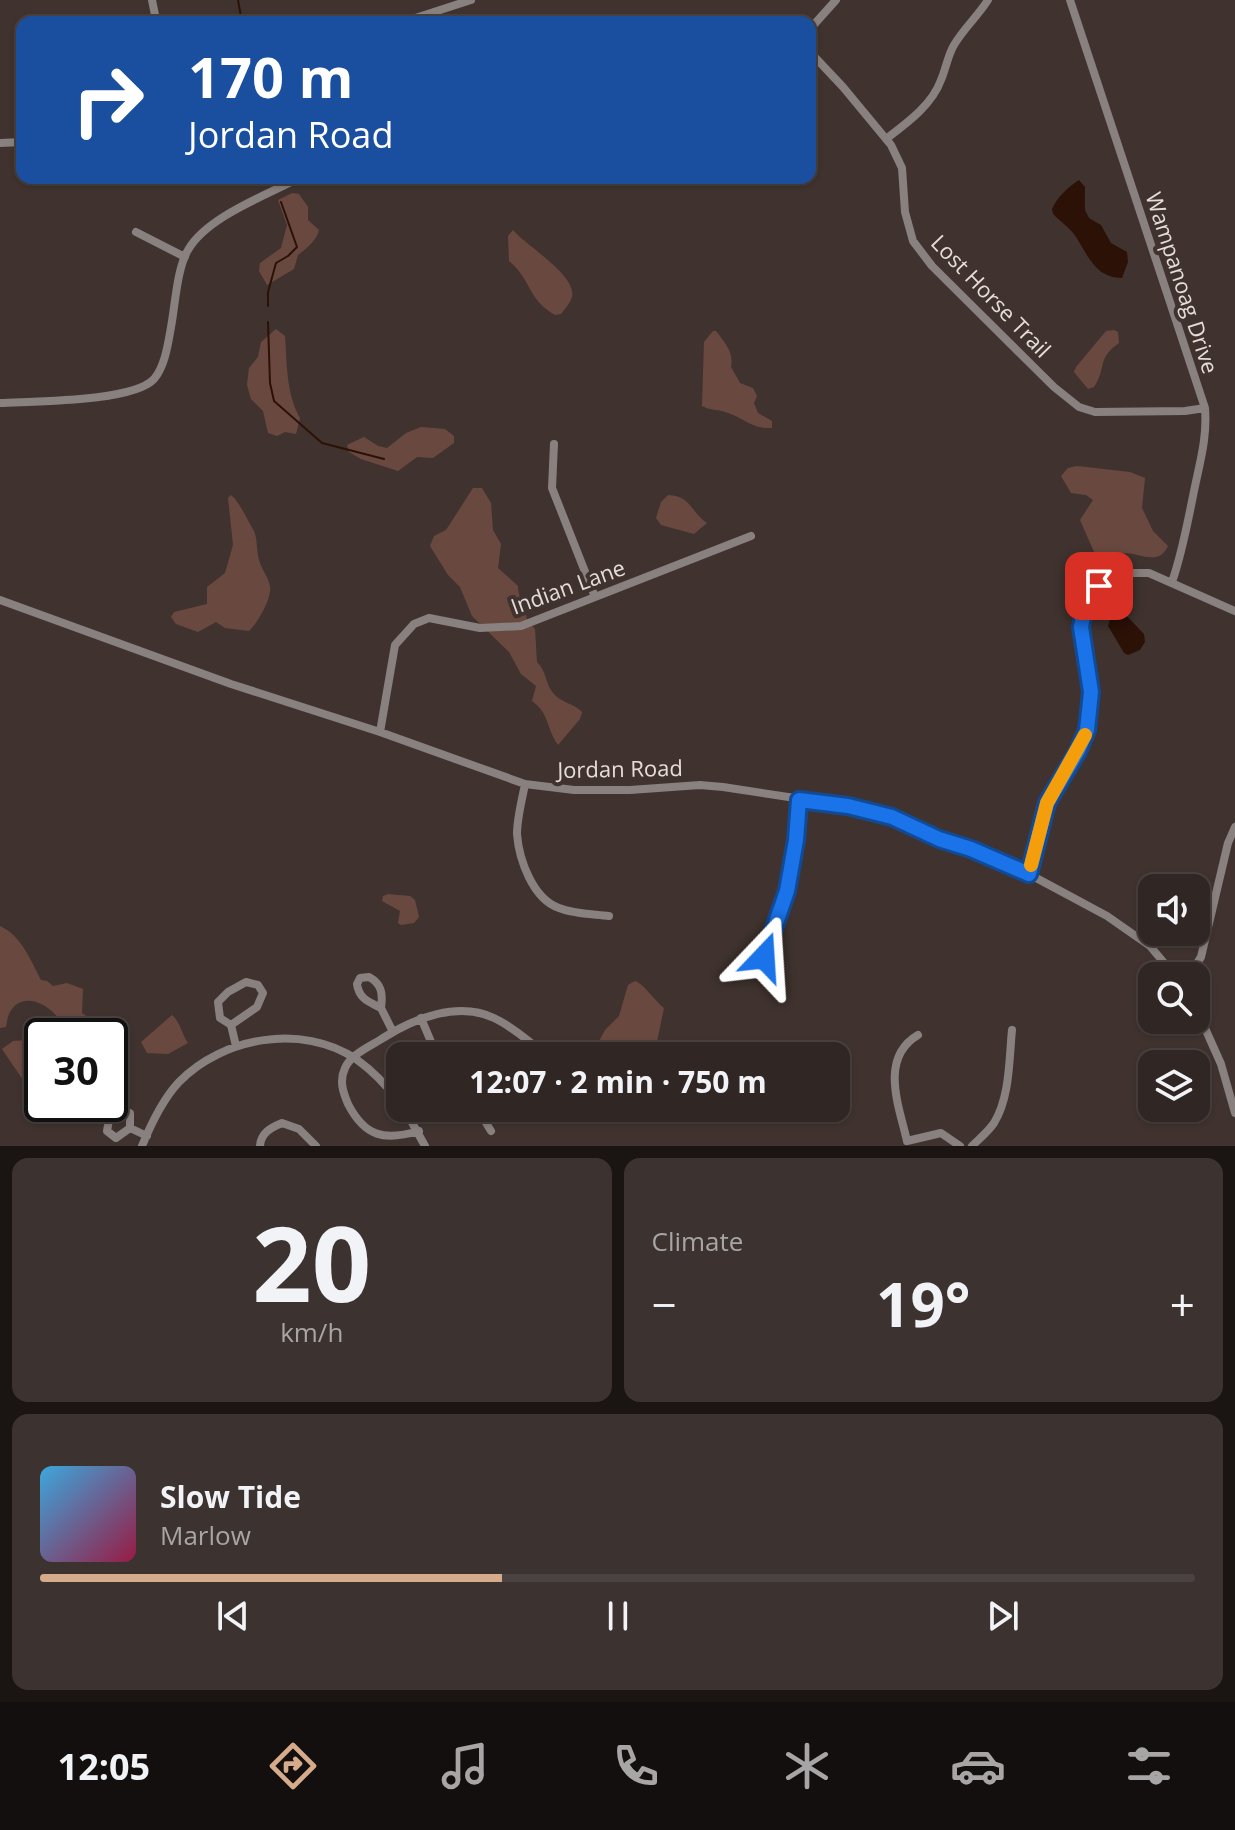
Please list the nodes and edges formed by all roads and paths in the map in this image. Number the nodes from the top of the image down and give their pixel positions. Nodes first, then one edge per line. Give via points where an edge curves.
1 (471, 0) edge
2 (836, 0) edge
3 (988, 0) edge
4 (1070, 0) edge
5 (422, 16) edge
6 (816, 22) edge
7 (816, 59) edge
8 (886, 139) junction
9 (288, 184) edge
10 (136, 232) dead end
11 (185, 257) junction
12 (0, 403) edge
13 (1205, 408) junction
14 (554, 444) dead end
15 (751, 536) dead end
16 (1172, 582) junction
17 (595, 597) junction
18 (0, 600) edge
19 (1235, 611) edge
20 (380, 732) junction
21 (525, 784) junction
22 (799, 800) junction
23 (1235, 827) edge
24 (1029, 874) junction
25 (609, 916) dead end
26 (1164, 962) edge
27 (1198, 962) edge
28 (757, 975) dead end
29 (381, 1008) dead end
30 (421, 1018) junction
31 (231, 1025) junction
32 (1012, 1030) dead end
33 (393, 1032) junction
34 (1208, 1034) edge
35 (918, 1035) dead end
36 (431, 1042) edge
37 (529, 1042) edge
38 (236, 1046) junction
39 (354, 1058) junction
40 (386, 1087) edge
41 (1235, 1113) edge
42 (413, 1122) edge
43 (486, 1122) edge
44 (130, 1128) dead end
45 (419, 1131) junction
46 (491, 1131) dead end
47 (147, 1136) junction
48 (142, 1146) edge
49 (260, 1146) edge
50 (316, 1146) edge
51 (425, 1146) edge
52 (960, 1146) edge
53 (972, 1146) edge

1 - 5 street
2 - 6 street
3 - 8 street via 954,44 928,102
4 - 13 street, Wampanoag Drive
7 - 8 street, Lost Horse Trail
8 - 13 street, Lost Horse Trail via 902,168 913,241 972,307 1065,396 1079,407 1103,413
9 - 11 street via 213,225
10 - 11 street
11 - 12 street via 167,344 152,381 129,393
13 - 16 street, Wampanoag Drive via 1201,461
14 - 17 street via 552,488
15 - 17 street, Indian Lane
16 - 19 street
16 - 24 street via 1149,573 1119,575 1098,587 1085,605 1081,627 1091,692 1089,722 1047,803
17 - 20 street, Indian Lane via 508,629 429,618 414,624 395,645
18 - 20 street, Jordan Road
20 - 21 street, Jordan Road
21 - 22 street, Jordan Road via 574,790 700,785
21 - 25 street via 517,834 535,890 560,909
22 - 24 street, Jordan Road via 892,817
22 - 28 street via 787,891
23 - 27 street
24 - 26 street, Jordan Road via 1133,933
29 - 33 street
30 - 33 street
30 - 36 street
30 - 37 street via 457,1011 486,1015
31 - 31 street via 257,1007 263,993 258,985 246,982 218,1002 220,1018
31 - 38 street
32 - 53 street via 999,1111
33 - 39 street
34 - 41 street
35 - 52 street via 902,1049 894,1075 907,1141 941,1133
38 - 39 street via 272,1039 306,1041
38 - 47 street via 200,1064 178,1083
39 - 40 street
39 - 45 street via 341,1083 361,1126 394,1138
42 - 45 street
43 - 46 street
44 - 47 street
45 - 51 street
47 - 48 street
49 - 50 street via 269,1128 282,1123 299,1129

